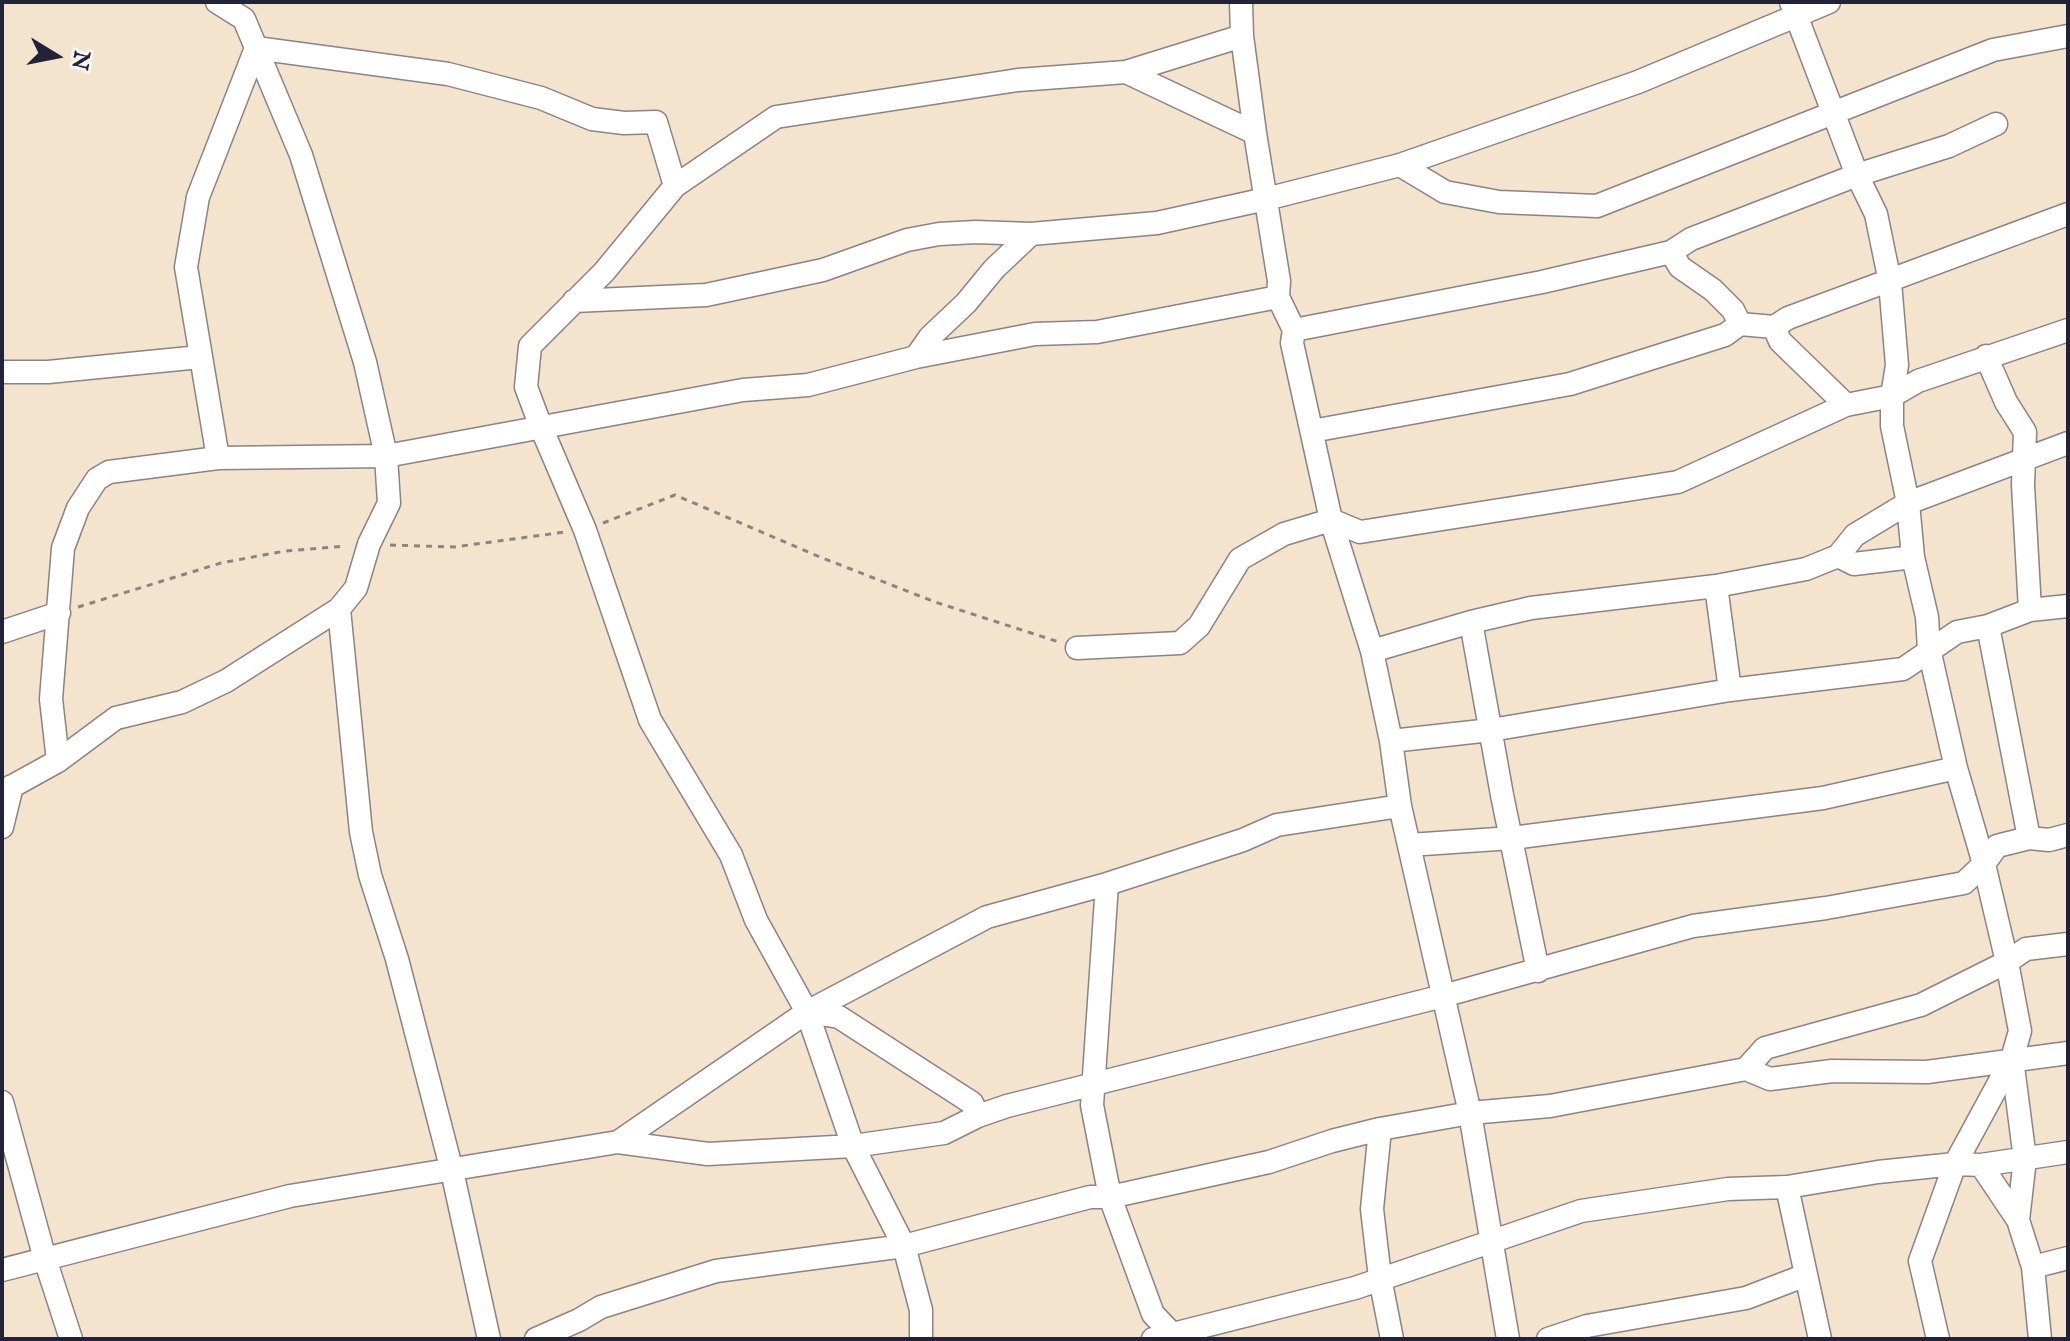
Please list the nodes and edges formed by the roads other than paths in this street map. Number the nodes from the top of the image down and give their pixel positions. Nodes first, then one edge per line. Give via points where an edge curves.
1 (217, 2) edge
2 (1241, 2) edge
3 (1829, 2) edge
4 (1793, 8) edge
5 (1242, 36) junction
6 (2068, 36) edge
7 (256, 48) junction
8 (1126, 72) junction
9 (1833, 114) junction
10 (1996, 124) dead end
11 (1255, 133) junction
12 (1400, 165) junction
13 (1857, 175) junction
14 (675, 186) junction
15 (1266, 199) junction
16 (2068, 214) edge
17 (1031, 234) junction
18 (1671, 252) junction
19 (1890, 282) junction
20 (1278, 297) junction
21 (574, 301) junction
22 (1740, 324) junction
23 (1774, 327) junction
24 (1294, 330) junction
25 (2068, 330) edge
26 (1986, 356) junction
27 (200, 357) junction
28 (916, 357) junction
29 (2, 372) edge
30 (1892, 396) junction
31 (1846, 405) junction
32 (541, 427) junction
33 (1312, 431) junction
34 (2068, 443) edge
35 (386, 456) junction
36 (2026, 457) junction
37 (218, 458) junction
38 (1908, 503) junction
39 (1331, 520) junction
40 (1838, 556) junction
41 (1913, 557) junction
42 (1716, 586) junction
43 (2068, 606) edge
44 (339, 609) junction
45 (2030, 610) junction
46 (59, 613) junction
47 (1471, 622) junction
48 (1988, 626) junction
49 (2, 632) edge
50 (1077, 648) road end
51 (1929, 649) junction
52 (1372, 651) junction
53 (1730, 690) junction
54 (1491, 730) junction
55 (1391, 741) junction
56 (58, 761) junction
57 (1956, 768) junction
58 (7, 789) edge
59 (1400, 806) junction
60 (2, 827) edge
61 (2068, 835) edge
62 (1512, 838) junction
63 (2029, 838) junction
64 (1409, 845) junction
65 (1984, 864) junction
66 (1107, 884) junction
67 (2068, 944) edge
68 (2007, 962) junction
69 (1538, 971) junction
70 (1443, 996) junction
71 (807, 1012) junction
72 (2068, 1053) edge
73 (2012, 1059) junction
74 (1746, 1069) junction
75 (1094, 1083) junction
76 (2, 1102) edge
77 (1470, 1113) junction
78 (978, 1116) junction
79 (1380, 1129) junction
80 (618, 1142) junction
81 (853, 1146) junction
82 (2068, 1152) edge
83 (2025, 1159) junction
84 (1955, 1164) junction
85 (1981, 1165) junction
86 (452, 1171) junction
87 (1787, 1187) junction
88 (1110, 1197) junction
89 (2018, 1220) junction
90 (1490, 1241) junction
91 (904, 1246) junction
92 (2068, 1258) edge
93 (45, 1259) junction
94 (2033, 1267) junction
95 (2, 1270) edge
96 (1806, 1275) junction
97 (1380, 1278) junction
98 (582, 1330) edge
99 (1168, 1337) edge
100 (71, 1339) edge
101 (489, 1339) edge
102 (536, 1339) edge
103 (921, 1339) edge
104 (1392, 1339) edge
105 (1508, 1339) edge
106 (1548, 1339) edge
107 (1820, 1339) edge
108 (1938, 1339) edge
109 (2040, 1339) edge

1 - 7 street via 244,19
2 - 5 street
3 - 4 street
4 - 9 street
4 - 12 street via 1638,82
5 - 8 street
5 - 11 street
6 - 9 street via 1993,50
7 - 14 street via 448,74 541,98 592,119 656,122
7 - 27 street via 198,197 186,267
7 - 35 street via 301,155 365,362
8 - 11 street
8 - 14 street via 1018,80 776,117
9 - 12 street via 1597,206 1499,202 1445,192
9 - 13 street
10 - 13 street via 1949,146
11 - 15 street
12 - 15 street
13 - 18 street via 1691,239
13 - 19 street via 1876,214
14 - 21 street
15 - 17 street via 1157,223
15 - 20 street
16 - 19 street
17 - 21 street via 964,233 907,240 823,270 706,295
17 - 28 street
18 - 22 street via 1680,267 1733,310
18 - 24 street
19 - 23 street
19 - 30 street via 1897,365
20 - 24 street
20 - 28 street via 1097,332 1035,334
21 - 32 street via 530,346 526,387
22 - 23 street
22 - 33 street via 1725,335 1570,384
23 - 31 street via 1780,341
24 - 33 street via 1292,343
25 - 26 street
26 - 30 street
26 - 36 street via 2025,432
27 - 29 street
27 - 37 street
28 - 32 street via 808,385 743,390
30 - 31 street
30 - 38 street via 1892,426
31 - 39 street via 1678,482 1360,532
32 - 35 street
32 - 71 street via 585,530 650,720 731,855 756,920
33 - 39 street
34 - 36 street
35 - 37 street
35 - 44 street via 389,503 356,588
36 - 38 street
36 - 45 street
37 - 46 street via 109,472 97,479 78,508 63,548
38 - 40 street via 1855,535
38 - 41 street
39 - 50 street via 1284,534 1240,559 1199,626 1180,643
39 - 52 street
40 - 41 street via 1854,564
40 - 42 street via 1806,569
41 - 51 street
42 - 47 street via 1531,608
42 - 53 street
43 - 45 street
44 - 56 street via 226,681 182,702 116,718
44 - 86 street via 361,832
45 - 48 street
46 - 49 street
46 - 56 street via 51,699
47 - 52 street
47 - 54 street
48 - 51 street via 1957,632
48 - 63 street
51 - 53 street via 1903,669
51 - 57 street
52 - 55 street
53 - 54 street
54 - 55 street
54 - 62 street
55 - 59 street
56 - 58 street
57 - 62 street via 1823,798
57 - 65 street
58 - 60 street
59 - 64 street
59 - 66 street via 1277,825
61 - 63 street
62 - 64 street
62 - 69 street
63 - 65 street via 1997,846
64 - 70 street
65 - 68 street
65 - 69 street via 1964,883 1693,926
66 - 71 street via 987,917
66 - 75 street
67 - 68 street via 2026,949
68 - 73 street via 2020,1031
68 - 74 street via 1921,1005 1765,1048
69 - 70 street
70 - 75 street
70 - 77 street
71 - 78 street via 839,1017 972,1103
71 - 80 street
71 - 81 street
72 - 73 street
73 - 74 street via 1927,1072 1832,1071 1770,1079
73 - 83 street
73 - 84 street
74 - 77 street via 1550,1106
75 - 78 street
75 - 88 street via 1092,1105
76 - 93 street
77 - 79 street
77 - 90 street
78 - 81 street via 944,1133
79 - 88 street via 1269,1162
79 - 97 street via 1372,1209
80 - 81 street via 708,1154
80 - 86 street
81 - 91 street
82 - 83 street
83 - 85 street
83 - 89 street
84 - 85 street
84 - 87 street
84 - 108 street via 1920,1261
85 - 89 street
86 - 93 street via 290,1196
86 - 101 street
87 - 90 street via 1728,1189 1581,1211
87 - 96 street
88 - 91 street via 1090,1197
88 - 99 street via 1153,1314
89 - 94 street
90 - 97 street
90 - 105 street
91 - 98 street via 716,1271 601,1307
91 - 103 street via 921,1310
92 - 94 street
93 - 95 street
93 - 100 street
94 - 109 street
96 - 106 street via 1746,1298 1587,1326
96 - 107 street
97 - 99 street
97 - 104 street
98 - 102 street

